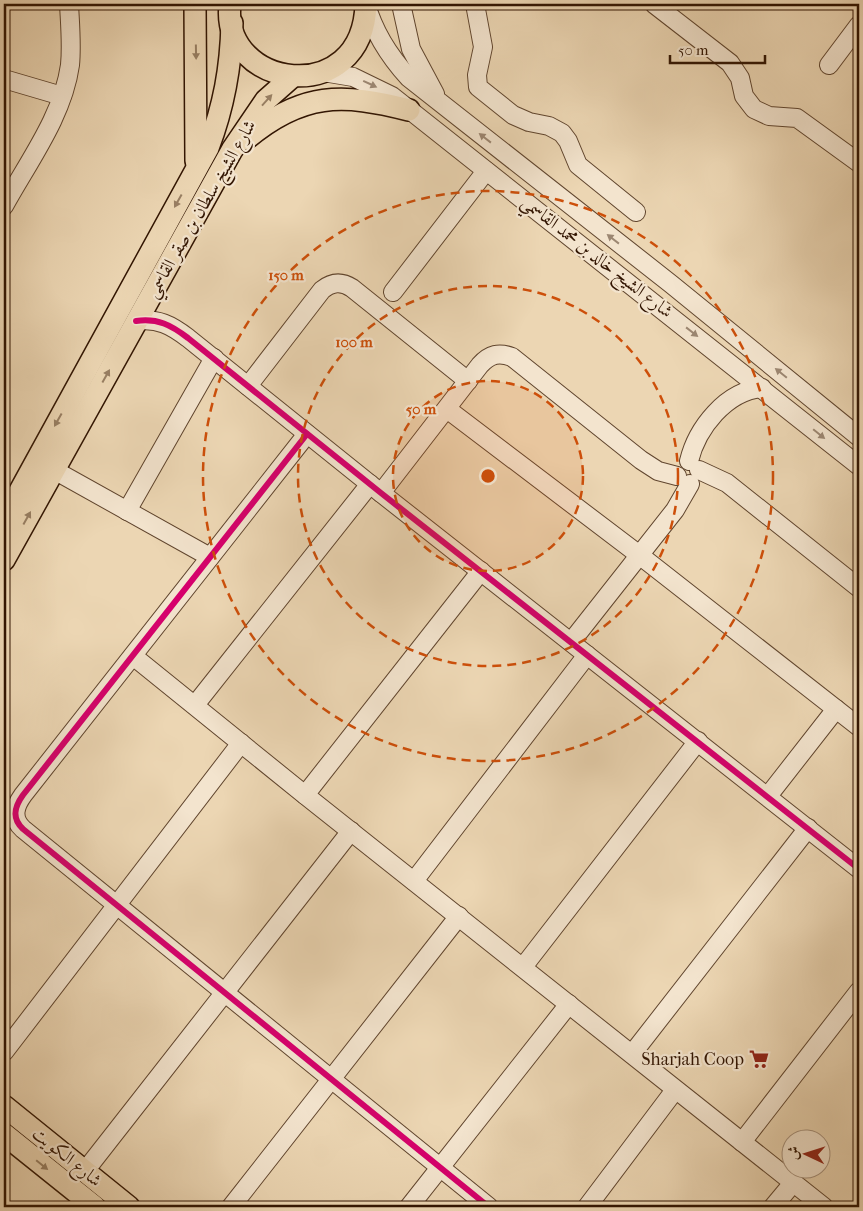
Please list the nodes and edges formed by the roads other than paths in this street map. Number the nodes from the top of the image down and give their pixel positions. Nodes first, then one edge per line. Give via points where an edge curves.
1 (69, 4) edge
2 (195, 4) edge
3 (366, 4) edge
4 (401, 4) edge
5 (476, 4) edge
6 (654, 4) edge
7 (231, 13) edge
8 (859, 25) edge
9 (407, 38) junction
10 (382, 43) junction
11 (830, 65) dead end
12 (323, 72) junction
13 (292, 77) junction
14 (4, 79) edge
15 (62, 96) junction
16 (444, 106) junction
17 (409, 110) junction
18 (232, 150) junction
19 (859, 163) edge
20 (196, 168) junction
21 (486, 171) junction
22 (4, 206) edge
23 (636, 212) dead end
24 (622, 277) junction
25 (671, 284) junction
26 (393, 292) dead end
27 (151, 296) junction
28 (136, 320) junction
29 (167, 323) junction
30 (214, 358) junction
31 (731, 362) junction
32 (468, 381) junction
33 (248, 386) junction
34 (762, 388) junction
35 (726, 403) junction
36 (447, 409) junction
37 (307, 434) junction
38 (859, 437) edge
39 (859, 466) edge
40 (54, 470) junction
41 (689, 473) junction
42 (375, 489) junction
43 (127, 511) junction
44 (4, 520) edge
45 (638, 554) junction
46 (210, 557) junction
47 (4, 560) edge
48 (481, 571) junction
49 (859, 588) edge
50 (571, 642) junction
51 (587, 655) junction
52 (133, 656) junction
53 (195, 705) junction
54 (836, 709) junction
55 (859, 727) edge
56 (698, 741) junction
57 (241, 743) junction
58 (305, 795) junction
59 (768, 796) junction
60 (808, 828) junction
61 (350, 831) junction
62 (859, 869) edge
63 (414, 881) junction
64 (116, 906) junction
65 (460, 916) junction
66 (523, 967) junction
67 (859, 991) edge
68 (224, 992) junction
69 (570, 1004) junction
70 (4, 1052) edge
71 (632, 1054) junction
72 (332, 1080) junction
73 (675, 1090) junction
74 (4, 1106) edge
75 (4, 1134) edge
76 (742, 1142) junction
77 (440, 1168) junction
78 (84, 1171) junction
79 (793, 1183) junction
80 (95, 1207) edge
81 (129, 1207) edge
82 (231, 1207) edge
83 (409, 1207) edge
84 (489, 1207) edge
85 (586, 1207) edge
86 (773, 1207) edge
87 (824, 1207) edge

1 - 15 street via 71,49
2 -> 20 main road
3 - 10 street, شارع الشيخ خالد بن محمد القاسمي
3 - 12 main road via 362,31 356,44 336,65
4 - 9 street
5 - 23 street via 483,47 476,75 478,87 512,115 562,133 578,165
6 - 19 street via 730,63 740,78 744,96 754,109 769,116 797,118
7 - 13 main road via 237,40 253,60 275,73
7 - 20 main road, شارع الشيخ سلطان بن صقر القاسمي via 227,88 220,118
8 - 11 street
9 - 10 street
9 - 16 street via 421,70
10 - 16 street, شارع الشيخ خالد بن محمد القاسمي via 410,78
12 - 13 main road
12 -> 17 street, شارع الشيخ خالد بن محمد القاسمي via 354,77 374,85
18 -> 13 main road, شارع الشيخ سلطان بن صقر القاسمي via 266,100
14 - 15 street
15 - 22 street
25 -> 16 street, شارع الشيخ خالد بن محمد القاسمي
17 - 18 main road via 358,99 319,100 282,113
17 - 21 street, شارع الشيخ خالد بن محمد القاسمي
18 - 27 main road, شارع الشيخ سلطان بن صقر القاسمي
20 -> 44 main road, شارع الشيخ سلطان بن صقر القاسمي
21 - 24 street, شارع الشيخ خالد بن محمد القاسمي
21 - 26 street
24 - 25 street via 623,269 634,263
24 -> 31 street, شارع الشيخ خالد بن محمد القاسمي
38 -> 25 street, شارع الشيخ خالد بن محمد القاسمي
27 - 28 main road, شارع الشيخ سلطان بن صقر القاسمي
27 - 29 street via 156,311
28 - 29 street
40 -> 28 main road, شارع الشيخ سلطان بن صقر القاسمي
29 - 30 street
30 - 33 street
30 - 43 street
31 - 34 street, شارع الشيخ خالد بن محمد القاسمي
31 - 35 street via 731,387
32 - 33 street via 352,288 333,283 322,290
32 - 36 street
32 - 41 street via 486,358 494,354 512,357 641,460 658,471
33 - 37 street
34 - 35 street via 739,394
34 -> 39 street, شارع الشيخ خالد بن محمد القاسمي
35 - 41 street via 698,436
36 - 42 street
36 - 45 street
37 - 42 street
37 - 46 street
40 - 43 street
47 -> 40 main road, شارع الشيخ سلطان بن صقر القاسمي
41 - 45 street via 675,510
41 - 49 street via 727,483
42 - 48 street
42 - 53 street
43 - 46 street
45 - 50 street
45 - 54 street
46 - 52 street
48 - 50 street
48 - 58 street
50 - 51 street
51 - 56 street
51 - 63 street
52 - 53 street
52 - 64 street via 23,794 15,816 17,824
53 - 57 street
54 - 55 street
54 - 59 street
56 - 59 street
56 - 66 street
57 - 58 street
57 - 64 street
58 - 61 street
59 - 60 street
60 - 62 street
60 - 71 street
61 - 63 street
61 - 68 street
63 - 65 street
64 - 68 street
64 - 70 street
65 - 66 street
65 - 72 street
66 - 69 street
67 - 76 street
68 - 72 street
68 - 78 street
69 - 71 street
69 - 77 street
71 - 73 street
72 - 77 street
72 - 82 street
73 - 76 street
73 - 85 street
74 - 78 main road, شارع الكويت
75 -> 80 main road, شارع الكويت
76 - 79 street
77 - 83 street
77 - 84 street
78 - 81 main road, شارع الكويت
79 - 86 street
79 - 87 street

